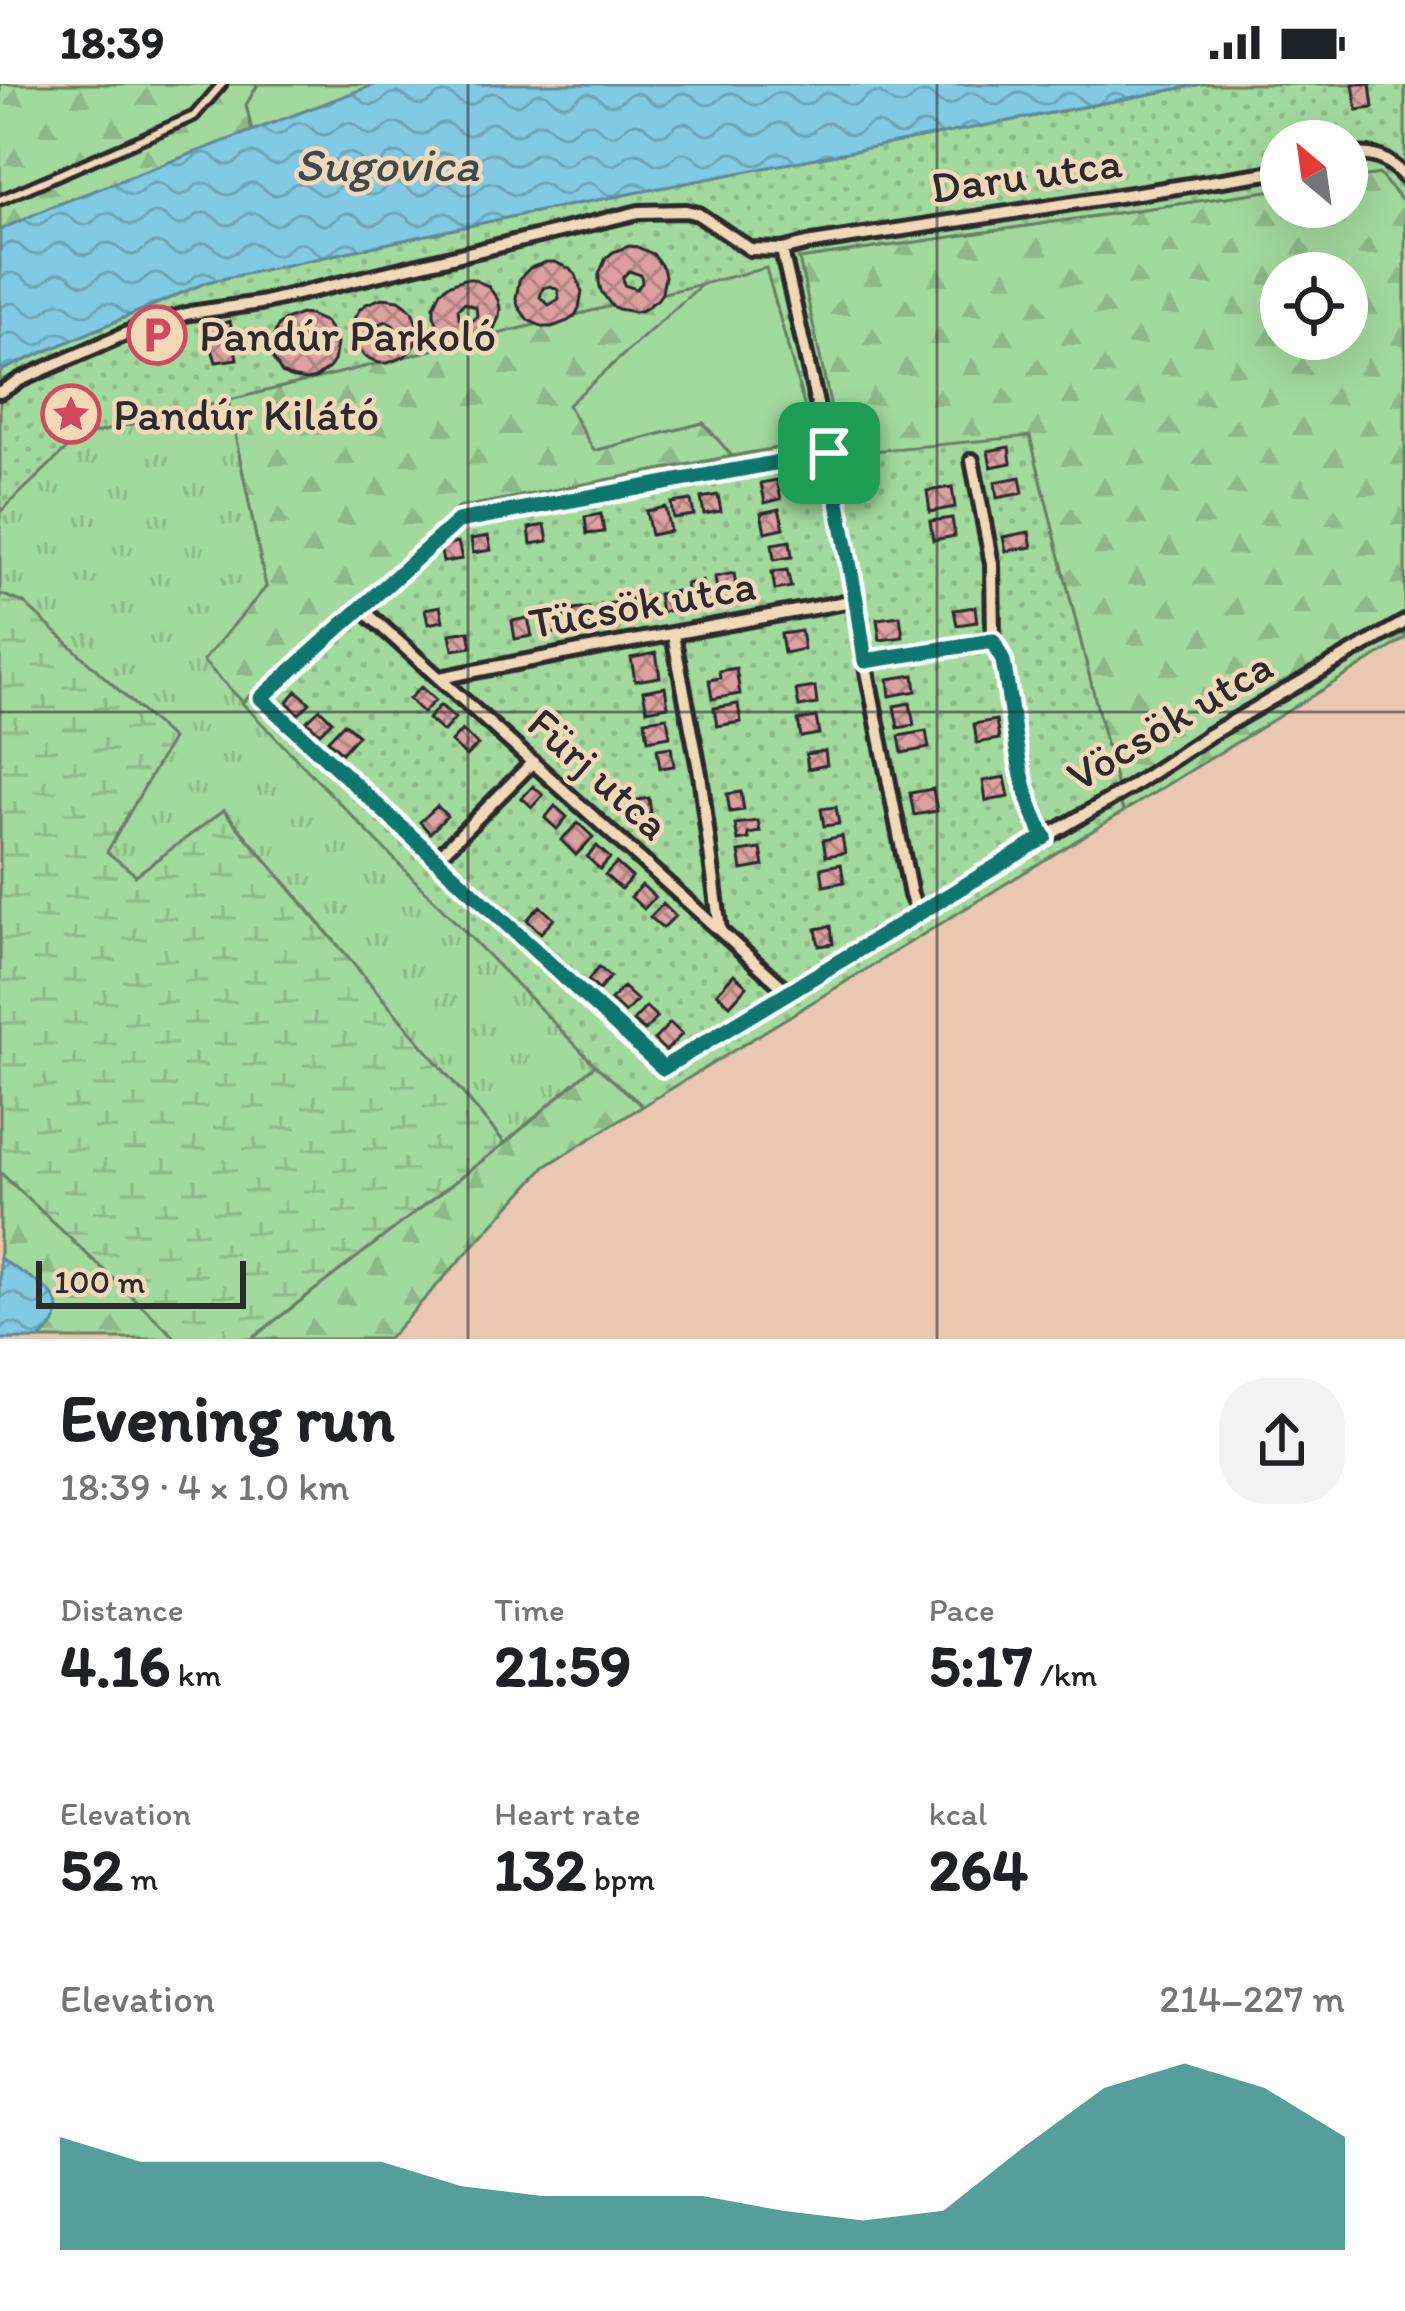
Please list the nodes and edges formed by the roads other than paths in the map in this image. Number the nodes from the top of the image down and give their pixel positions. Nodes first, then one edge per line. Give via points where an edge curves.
1 (222, 84) edge
2 (1368, 154) edge
3 (1260, 176) edge
4 (1405, 177) edge
5 (0, 200) edge
6 (782, 250) junction
7 (0, 392) edge
8 (829, 453) junction
9 (972, 460) dead end
10 (856, 600) junction
11 (361, 608) junction
12 (1405, 622) edge
13 (673, 635) junction
14 (993, 641) junction
15 (865, 661) junction
16 (440, 679) junction
17 (533, 762) junction
18 (1045, 837) junction
19 (436, 859) junction
20 (918, 912) junction
21 (720, 930) junction
22 (788, 992) junction

1 - 5 lane via 194,116
2 - 4 street
3 - 6 street, Daru utca
6 - 7 street via 750,250 698,214 638,212 190,313
6 - 8 street
8 - 10 street
8 - 11 street via 458,521
9 - 14 street via 992,563
10 - 13 street, Tücsök utca
10 - 15 street
11 - 16 street, Fürj utca
11 - 19 street via 261,698
12 - 18 street, Vöcsök utca
13 - 16 street, Tücsök utca
13 - 21 street
14 - 15 street
14 - 18 street via 1027,796
15 - 20 street
16 - 17 street, Fürj utca
17 - 19 street
17 - 21 street, Fürj utca
18 - 20 street, Vöcsök utca
19 - 22 street, Vöcsök utca via 663,1068
20 - 22 street, Vöcsök utca
21 - 22 street, Fürj utca

